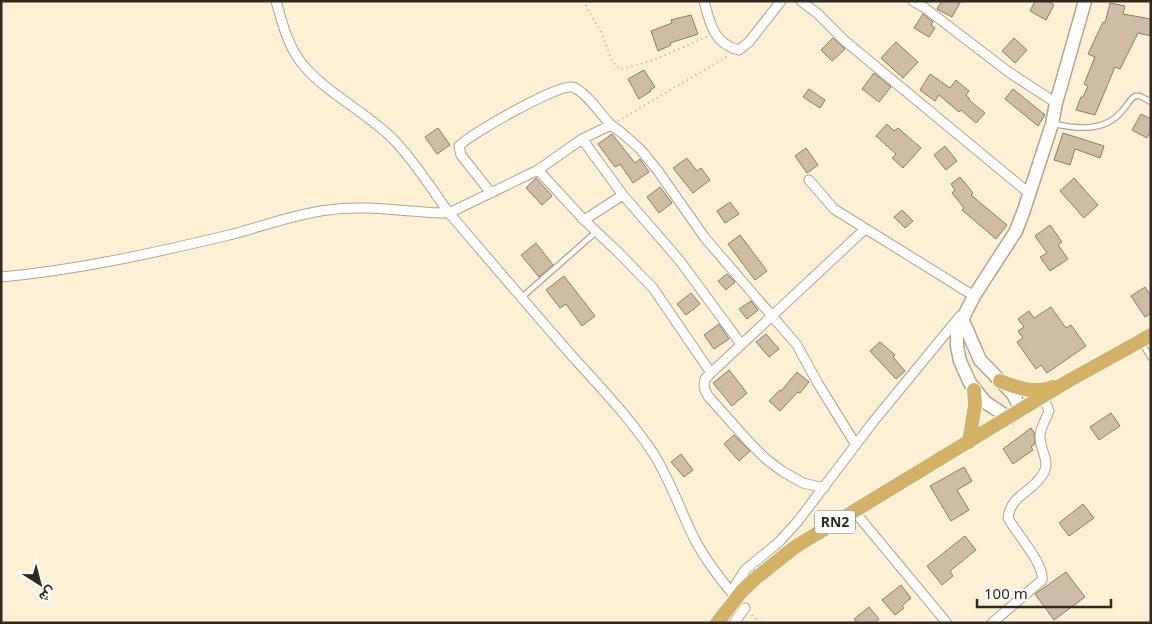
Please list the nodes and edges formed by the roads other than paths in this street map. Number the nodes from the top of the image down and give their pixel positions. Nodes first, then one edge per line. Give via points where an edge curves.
1 (276, 1) edge
2 (704, 1) edge
3 (781, 1) edge
4 (801, 1) edge
5 (913, 1) edge
6 (1085, 1) edge
7 (926, 5) edge
8 (1151, 102) edge
9 (1056, 103) junction
10 (1052, 124) junction
11 (610, 125) junction
12 (582, 139) junction
13 (538, 170) junction
14 (808, 180) dead end
15 (491, 193) junction
16 (1030, 194) junction
17 (623, 195) junction
18 (449, 213) junction
19 (584, 220) junction
20 (865, 229) junction
21 (596, 232) junction
22 (1, 278) edge
23 (521, 298) junction
24 (972, 300) junction
25 (771, 316) junction
26 (962, 321) junction
27 (1145, 338) edge
28 (741, 344) junction
29 (1151, 358) edge
30 (710, 373) junction
31 (1000, 381) junction
32 (1063, 384) junction
33 (974, 390) junction
34 (1043, 396) junction
35 (1015, 414) junction
36 (969, 442) junction
37 (856, 444) junction
38 (824, 488) junction
39 (854, 511) junction
40 (737, 600) junction
41 (718, 623) edge
42 (734, 623) edge
43 (947, 623) edge
44 (992, 623) edge

1 - 18 street via 285,34 300,61 318,80 394,140
2 - 3 street via 714,33 728,47 739,50
4 - 16 street via 844,41
5 - 7 street
6 - 9 main road
7 - 9 street via 1010,73
8 - 10 lane via 1135,96 1108,123 1088,129
9 - 10 main road
10 - 16 main road
11 - 12 street
11 - 15 street via 588,98 572,87 548,93 517,109 459,146 461,155
11 - 25 street via 640,149 706,238
12 - 13 street
12 - 17 street
13 - 15 street
13 - 19 street
14 - 20 street via 834,209
15 - 18 street
16 - 24 main road via 1016,231
17 - 19 street
17 - 28 street via 680,261
18 - 22 street via 328,210 136,257
18 - 23 street
19 - 21 street
20 - 24 street via 900,249
20 - 25 street
21 - 23 lane
21 - 30 street via 653,288
23 - 40 street via 620,409 654,454 710,566
24 - 26 main road
24 - 37 street
25 - 28 street
25 - 37 street via 797,345
26 - 31 main road via 977,355
26 - 33 main road via 957,330 957,346
27 - 29 lane
27 - 32 main road, RN2
28 - 30 street
30 - 38 street via 704,385 708,396 749,442 782,471 803,483
31 - 32 main road via 1028,390 1049,389
31 - 35 main road via 1013,394
32 - 34 main road, RN2
33 - 35 main road via 984,402
33 - 36 main road via 976,405
34 - 35 main road, RN2
34 - 44 street via 1049,411 1040,436 1046,465 1044,474 1015,500 1009,508 1008,518 1043,576
35 - 36 main road, RN2
36 - 39 main road, RN2
37 - 38 street
38 - 40 street via 779,542 745,570
39 - 40 main road, RN2 via 774,562
39 - 43 street
40 - 41 main road, RN2
40 - 42 street

